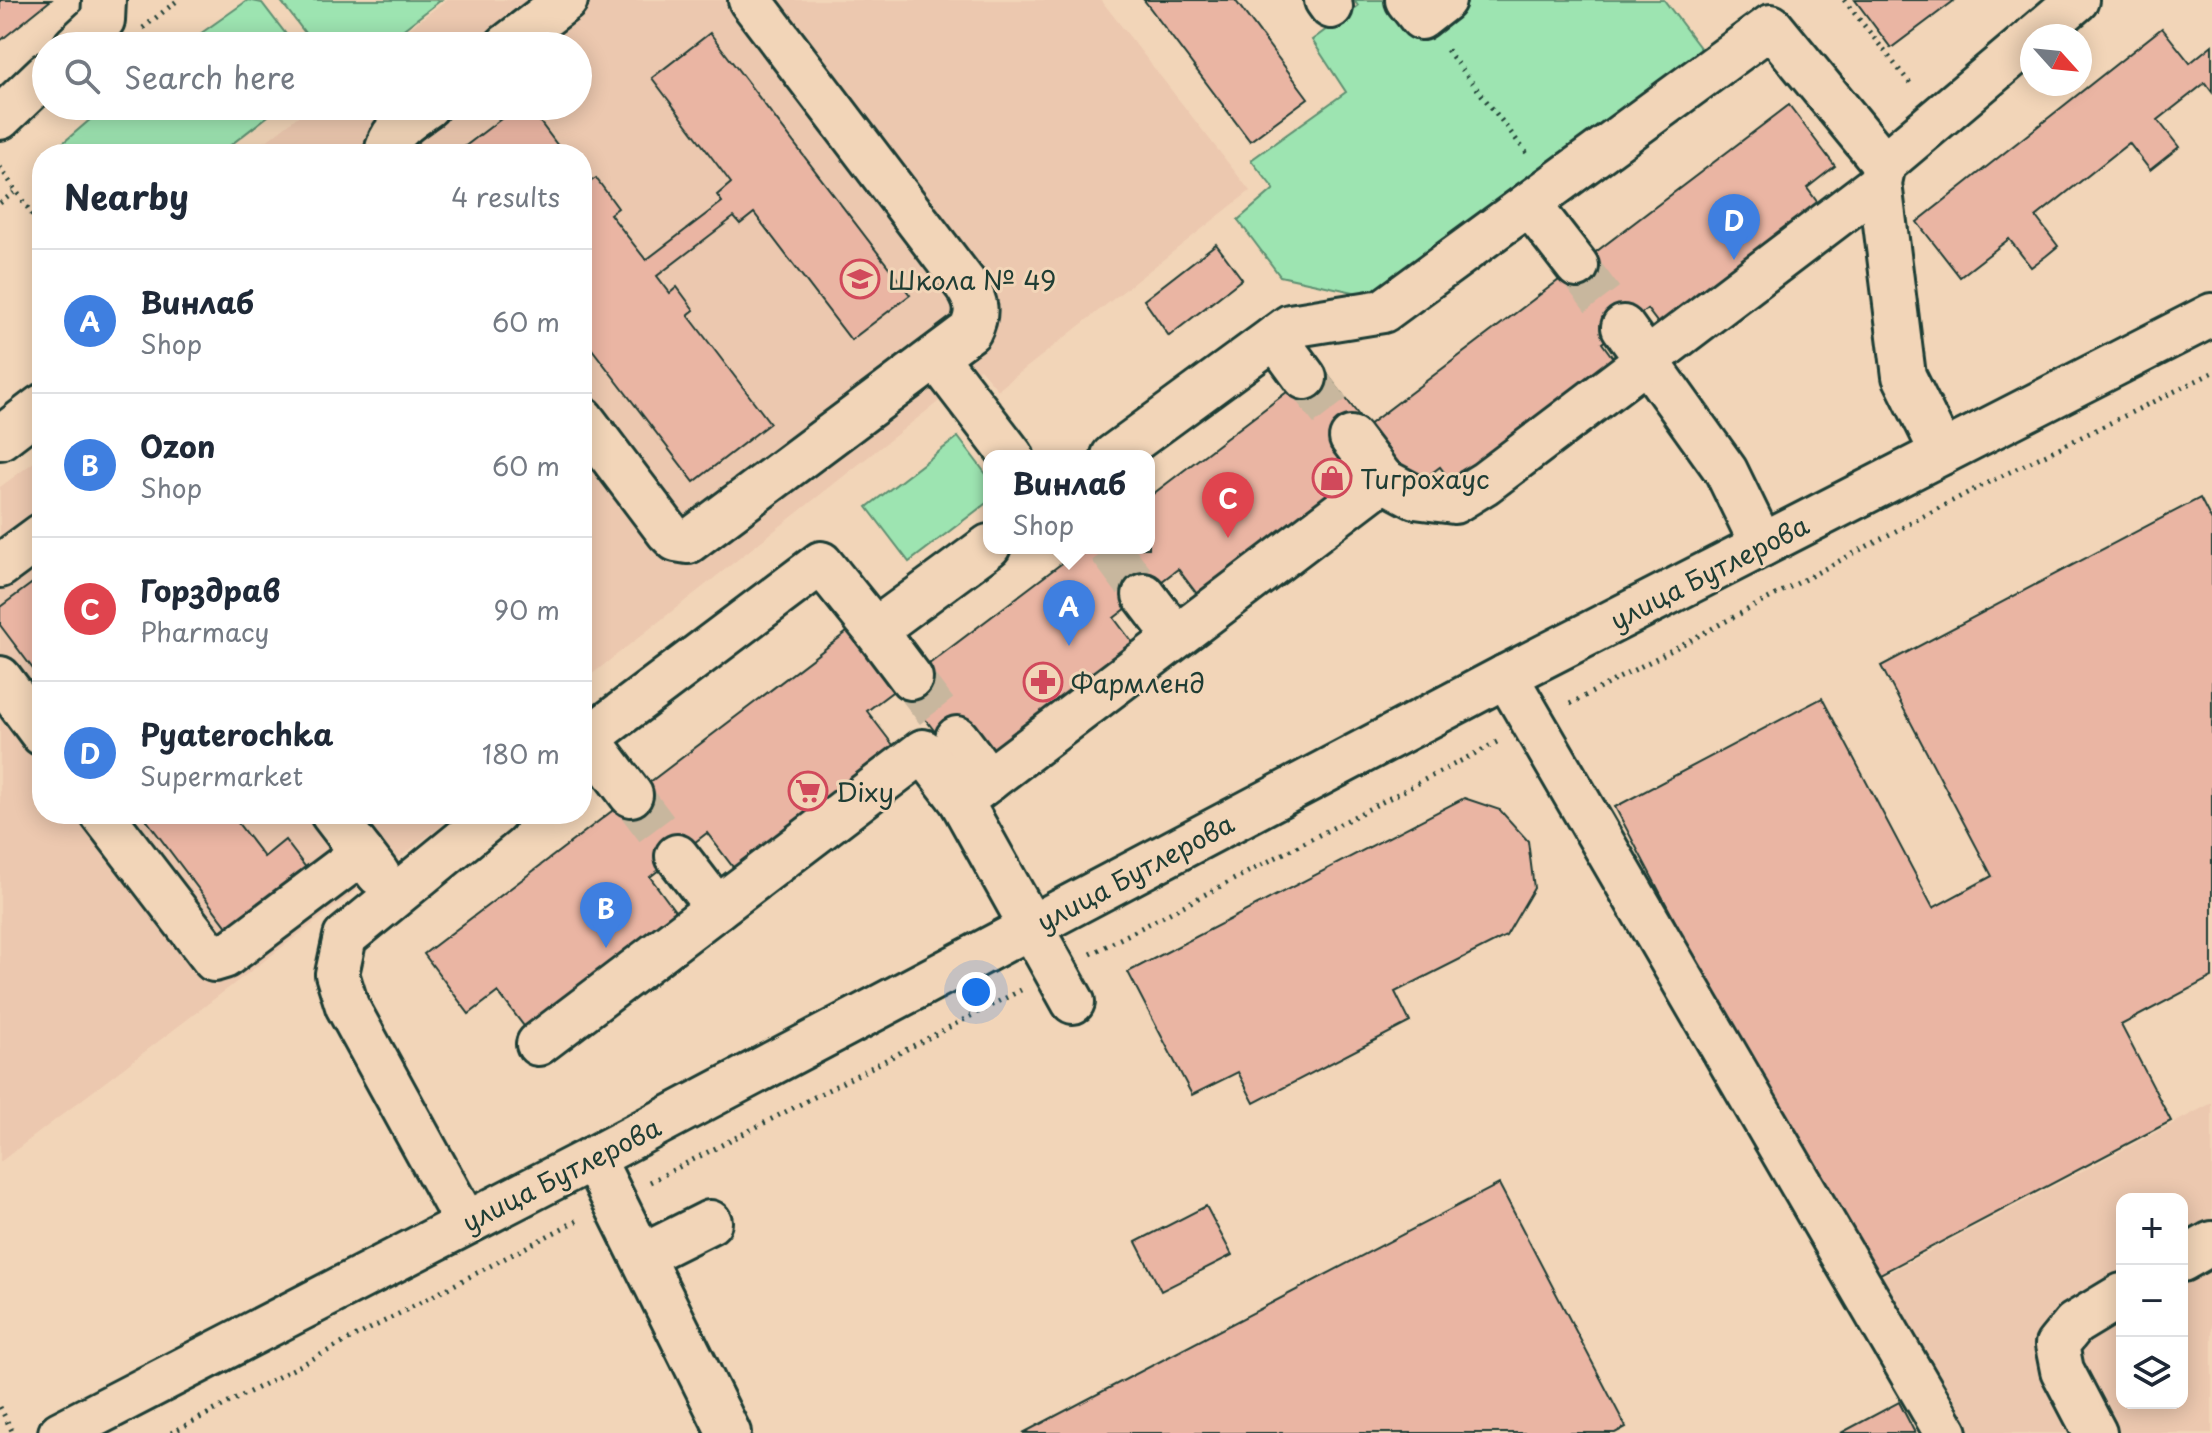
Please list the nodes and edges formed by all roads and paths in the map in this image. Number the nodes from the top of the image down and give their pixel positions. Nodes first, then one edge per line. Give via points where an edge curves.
1 (104, 0) edge
2 (178, 0) edge
3 (566, 0) edge
4 (750, 0) edge
5 (1407, 0) edge
6 (1444, 0) edge
7 (1844, 0) edge
8 (2077, 0) edge
9 (2049, 24) edge
10 (90, 32) edge
11 (137, 32) edge
12 (524, 32) edge
13 (2020, 49) edge
14 (1463, 72) dead end
15 (32, 87) edge
16 (0, 118) edge
17 (1937, 119) junction
18 (410, 120) edge
19 (388, 144) edge
20 (0, 167) edge
21 (1882, 173) junction
22 (16, 191) junction
23 (1541, 195) junction
24 (0, 203) edge
25 (32, 214) edge
26 (1577, 266) tunnel mouth
27 (2212, 315) edge
28 (1275, 337) junction
29 (1636, 343) junction
30 (936, 357) junction
31 (2212, 373) edge
32 (1305, 378) tunnel mouth
33 (32, 414) edge
34 (592, 431) edge
35 (0, 438) edge
36 (1351, 438) tunnel mouth
37 (1007, 450) edge
38 (1121, 450) edge
39 (1942, 453) junction
40 (1383, 480) junction
41 (32, 542) edge
42 (1762, 545) junction
43 (983, 550) edge
44 (0, 566) edge
45 (1144, 595) tunnel mouth
46 (875, 630) junction
47 (1176, 637) junction
48 (1506, 676) junction
49 (0, 678) edge
50 (911, 678) tunnel mouth
51 (32, 721) edge
52 (1534, 723) junction
53 (592, 735) edge
54 (957, 738) tunnel mouth
55 (592, 748) edge
56 (975, 790) junction
57 (631, 795) tunnel mouth
58 (110, 824) edge
59 (340, 824) edge
60 (483, 824) edge
61 (362, 853) junction
62 (677, 856) tunnel mouth
63 (395, 897) junction
64 (717, 908) junction
65 (1034, 926) junction
66 (1065, 986) junction
67 (538, 1044) dead end
68 (593, 1158) junction
69 (615, 1201) junction
70 (710, 1222) dead end
71 (466, 1223) junction
72 (2212, 1243) edge
73 (642, 1256) junction
74 (2188, 1257) edge
75 (2116, 1299) edge
76 (0, 1407) edge
77 (117, 1418) edge
78 (13, 1433) edge
79 (60, 1433) edge
80 (171, 1433) edge
81 (729, 1433) edge
82 (1946, 1433) edge
83 (2095, 1433) edge

1 - 10 street via 103,20
2 - 11 path
3 - 12 street
4 - 30 street via 976,300 970,331
5 - 6 street via 1421,18
7 - 17 path
8 - 9 street
13 - 17 street
14 - 23 path
15 - 16 street
17 - 21 street
18 - 19 street
20 - 22 path
21 - 23 street via 1771,26
21 - 29 street
21 - 39 street via 1904,376
22 - 24 path
22 - 25 path
23 - 26 street
23 - 28 street via 1383,311 1290,326
27 - 39 street, улица Бутлерова
28 - 32 street
28 - 38 street
29 - 40 street via 1485,483 1454,502 1415,497
29 - 42 street via 1726,471
30 - 34 street via 688,542 668,532
30 - 37 street
31 - 52 path via 1971,491
33 - 35 street
36 - 40 street
39 - 42 street, улица Бутлерова
40 - 47 street
41 - 44 street
42 - 48 street, улица Бутлерова
43 - 46 street
45 - 47 street
46 - 50 street
46 - 53 street via 821,563
47 - 56 street
48 - 52 street
48 - 65 street, улица Бутлерова
49 - 51 street
52 - 66 path
52 - 82 street
54 - 56 street
55 - 57 street
56 - 64 street via 923,751
56 - 65 street
58 - 61 street via 214,960
59 - 61 street
60 - 63 street
61 - 63 street
62 - 64 street
63 - 71 street via 345,937 337,974 347,1006
64 - 67 street
65 - 66 street
65 - 68 street, улица Бутлерова
66 - 69 path
68 - 69 street
68 - 71 street, улица Бутлерова
69 - 73 street
69 - 80 path
70 - 73 street
71 - 77 street, улица Бутлерова
72 - 74 street
73 - 81 street
75 - 83 street via 2074,1324 2057,1345 2062,1370
76 - 78 path
77 - 79 street, улица Бутлерова

